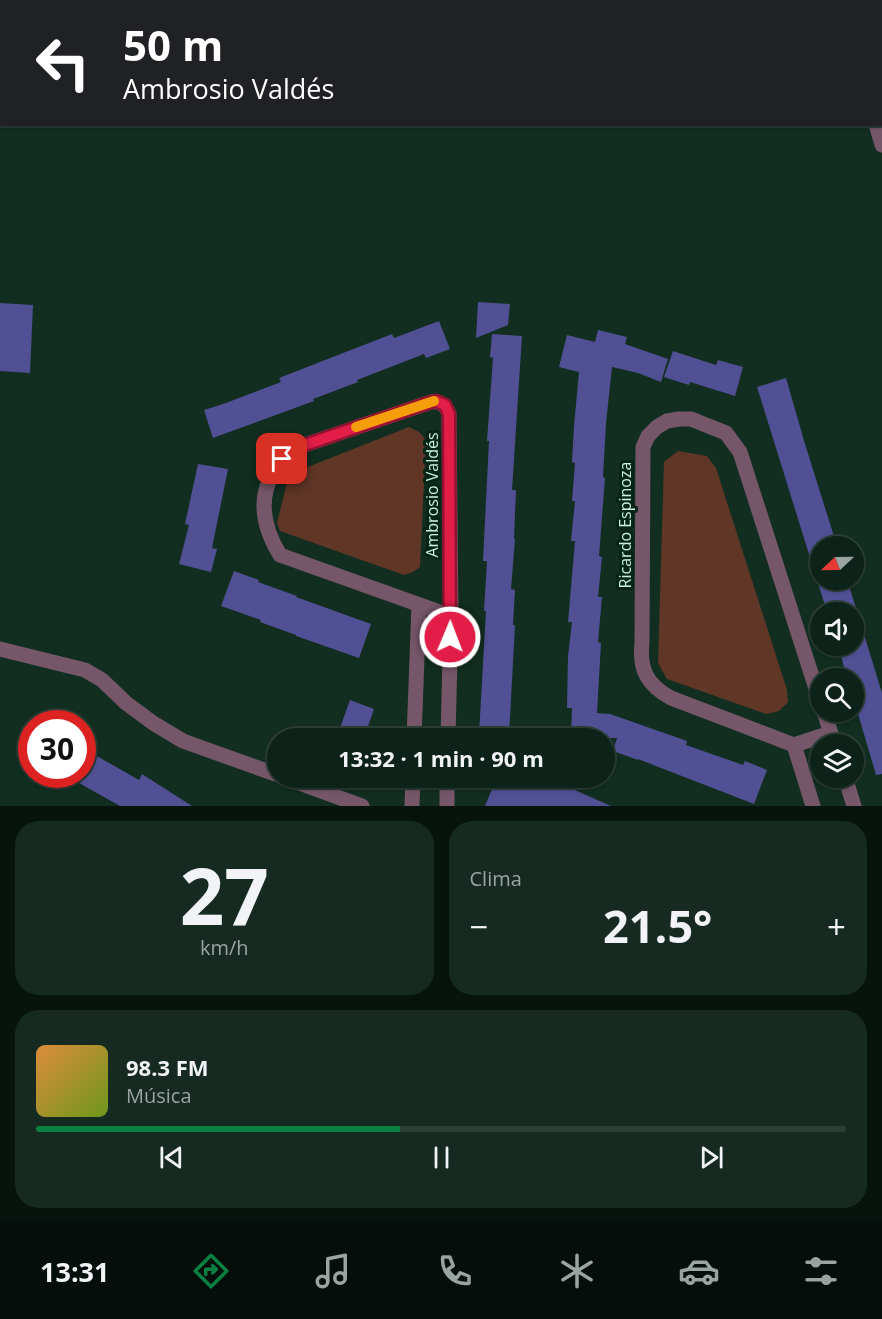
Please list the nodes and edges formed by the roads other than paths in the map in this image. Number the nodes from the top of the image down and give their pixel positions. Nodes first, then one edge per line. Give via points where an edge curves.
1 (877, 126) edge
2 (882, 145) edge
3 (419, 605) junction
4 (451, 616) junction
5 (0, 649) edge
6 (810, 669) edge
7 (414, 728) edge
8 (448, 728) edge
9 (810, 743) edge
10 (794, 746) junction
11 (267, 771) edge
12 (313, 788) edge
13 (413, 788) edge
14 (447, 788) edge
15 (848, 788) edge
16 (362, 806) edge
17 (412, 806) edge
18 (447, 806) edge
19 (813, 806) edge
20 (854, 806) edge

1 - 2 street
3 - 4 street, Ambrosio Valdés
3 - 4 street, Ambrosio Valdés via 280,555 266,529 264,500 274,471 293,449 436,401 445,405 449,414
3 - 7 street
4 - 8 street, Ambrosio Valdés
5 - 11 street via 85,670 153,723 183,741
6 - 10 street, Ricardo Espinoza via 740,452 726,433 691,419 679,418 657,427 643,447 641,654 646,676 660,693 670,698
9 - 10 street
10 - 19 street
12 - 16 street
13 - 17 street
14 - 18 street
15 - 20 street

